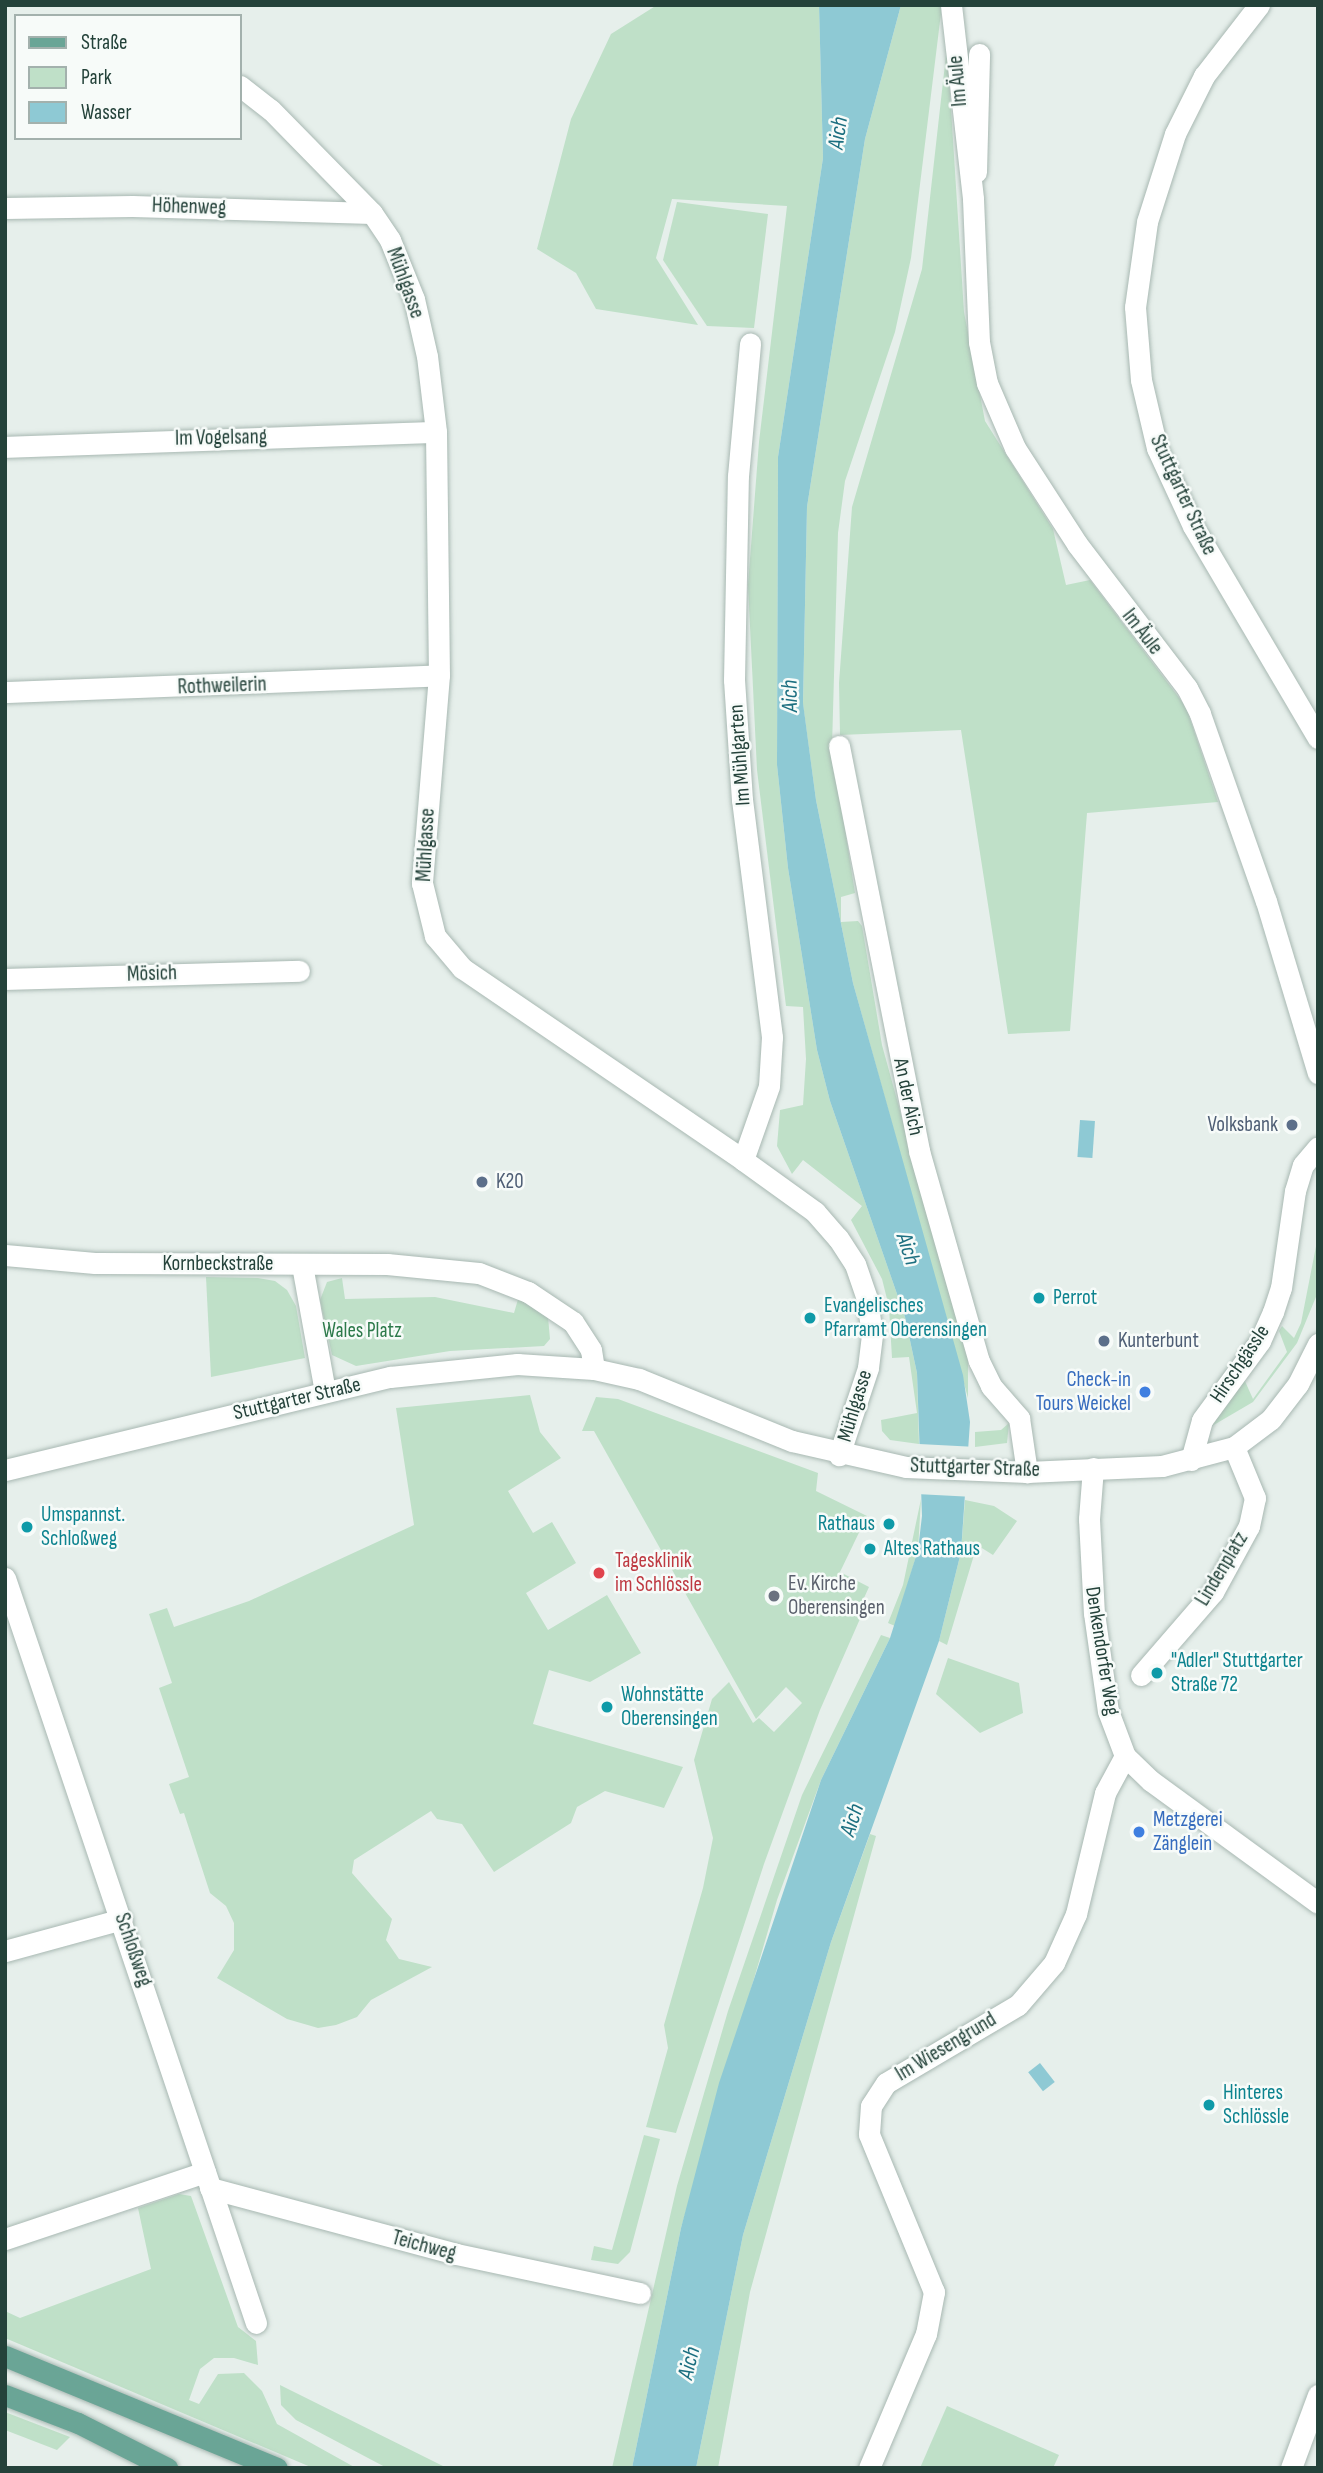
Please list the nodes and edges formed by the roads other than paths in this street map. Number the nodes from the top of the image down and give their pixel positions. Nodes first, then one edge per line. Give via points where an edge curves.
1 (951, 5) edge
2 (1259, 5) edge
3 (1244, 13) edge
4 (979, 54) dead end
5 (242, 88) edge
6 (973, 199) junction
7 (5, 208) edge
8 (372, 213) junction
9 (750, 344) dead end
10 (436, 432) junction
11 (5, 447) edge
12 (439, 675) junction
13 (5, 692) edge
14 (1318, 738) edge
15 (839, 746) dead end
16 (299, 971) dead end
17 (5, 979) edge
18 (1318, 1073) edge
19 (1318, 1147) edge
20 (743, 1160) junction
21 (5, 1255) edge
22 (302, 1265) junction
23 (1318, 1344) edge
24 (594, 1369) junction
25 (325, 1392) junction
26 (1234, 1447) junction
27 (839, 1455) junction
28 (1191, 1461) junction
29 (1093, 1468) junction
30 (5, 1470) edge
31 (1027, 1472) junction
32 (5, 1578) edge
33 (1141, 1675) dead end
34 (1125, 1756) junction
35 (1318, 1903) edge
36 (122, 1919) junction
37 (5, 1951) edge
38 (208, 2180) junction
39 (5, 2239) edge
40 (640, 2294) dead end
41 (256, 2323) dead end
42 (5, 2356) edge
43 (5, 2395) edge
44 (1318, 2395) edge
45 (248, 2462) edge
46 (167, 2468) edge
47 (277, 2468) edge
48 (869, 2468) edge
49 (1291, 2468) edge

1 - 6 street, Im Äule
2 - 3 street, Stuttgarter Straße
3 - 14 street, Stuttgarter Straße via 1203,76 1175,134 1147,222 1135,307 1141,380 1157,448 1193,526
4 - 6 street, Im Äule via 979,143
5 - 8 street, Mühlgasse via 271,110
6 - 18 street, Im Äule via 979,342 999,415 1096,573 1187,688 1200,714 1266,901
7 - 8 street, Höhenweg via 132,206
8 - 10 street, Mühlgasse via 390,240 414,299 427,356
9 - 20 street, Im Mühlgarten via 738,476 734,680 742,800 772,1037 769,1086
10 - 11 street, Im Vogelsang
10 - 12 street, Mühlgasse
12 - 13 street, Rothweilerin
12 - 20 street, Mühlgasse via 422,883 435,936 462,968
15 - 31 street, An der Aich via 919,1151 979,1360 991,1386 1019,1418
16 - 17 street, Mösich
19 - 28 street, Hirschgässle via 1303,1165 1273,1312 1260,1341 1202,1420
20 - 27 street, Mühlgasse via 815,1212 855,1264 867,1299 872,1335 867,1368
21 - 22 street, Kornbeckstraße via 94,1264
22 - 24 street via 445,1267 479,1273 528,1292 573,1322 591,1350
22 - 25 street, Kornbeckstraße
23 - 26 street, Stuttgarter Straße via 1298,1384 1271,1419
24 - 25 street, Stuttgarter Straße via 517,1364 456,1368
24 - 27 street, Stuttgarter Straße via 683,1394 792,1441
25 - 30 street, Stuttgarter Straße
26 - 28 street, Stuttgarter Straße
26 - 33 street, Lindenplatz via 1255,1498 1249,1526 1213,1592
27 - 31 street, Stuttgarter Straße via 906,1467
28 - 29 street, Stuttgarter Straße
29 - 31 street, Stuttgarter Straße
29 - 34 street, Denkendorfer Weg via 1089,1519 1094,1613 1108,1710
32 - 36 street, Schloßweg
34 - 35 street, Denkendorfer Weg via 1151,1781
34 - 48 street, Im Wiesengrund via 1105,1793 1076,1914 1054,1963 1018,2005 886,2083 871,2106 869,2134 934,2292 926,2334
36 - 37 street
36 - 38 street, Schloßweg
38 - 39 street
38 - 40 street, Teichweg via 456,2254
38 - 41 street, Schloßweg
42 - 45 main road
43 - 46 main road via 78,2423
44 - 49 street
45 - 47 main road

